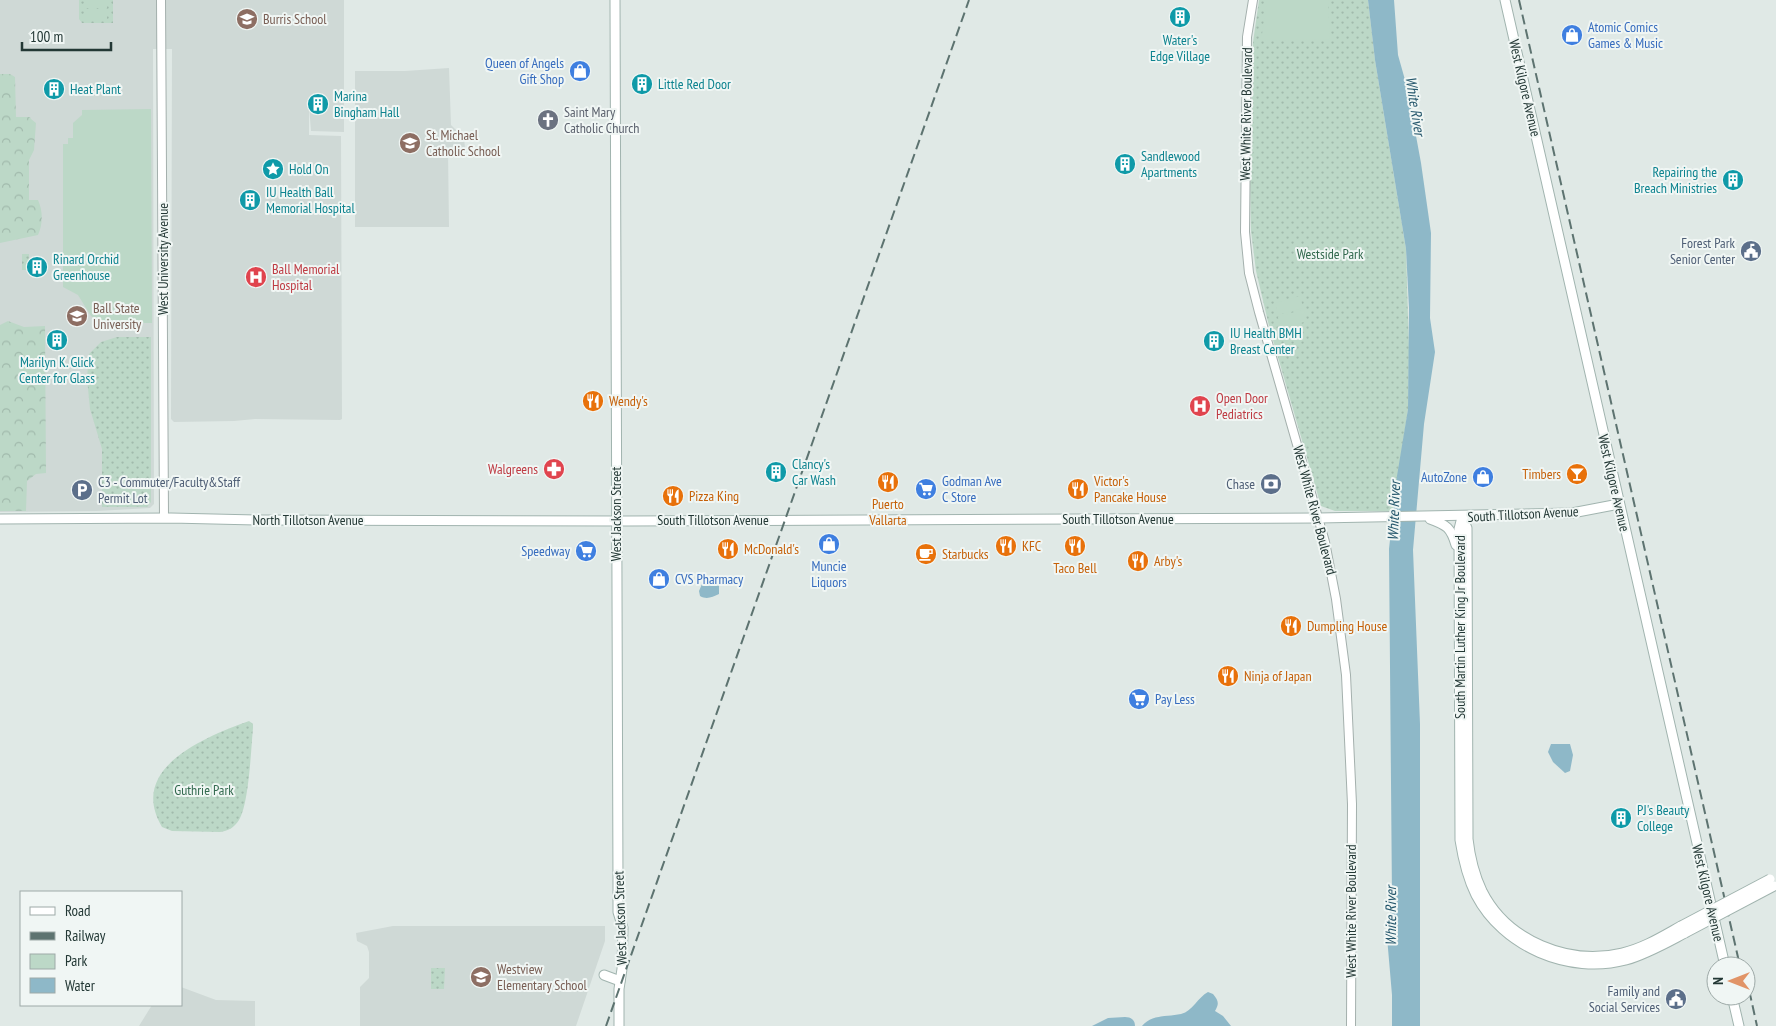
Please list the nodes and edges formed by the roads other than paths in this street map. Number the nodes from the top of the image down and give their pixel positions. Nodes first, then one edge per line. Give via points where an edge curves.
1 (161, 0) edge
2 (615, 0) edge
3 (1253, 0) edge
4 (1505, 0) edge
5 (1619, 504) junction
6 (1462, 517) junction
7 (164, 518) junction
8 (1319, 518) junction
9 (0, 519) edge
10 (1438, 520) junction
11 (616, 521) junction
12 (1460, 555) junction
13 (1774, 882) edge
14 (1683, 929) junction
15 (1723, 956) edge
16 (604, 975) dead end
17 (620, 982) junction
18 (1734, 1006) edge
19 (619, 1026) edge
20 (1351, 1026) edge
21 (1739, 1026) edge

1 - 7 street, West University Avenue
2 - 11 main road, West Jackson Street
3 - 8 street, West White River Boulevard via 1247,37 1245,212 1248,263 1259,312
4 - 5 main road, West Kilgore Avenue
5 - 6 main road, South Tillotson Avenue via 1572,513
5 - 15 main road, West Kilgore Avenue
6 - 10 main road, South Tillotson Avenue
6 - 12 main road, South Martin Luther King Jr Boulevard
6 - 14 main road, South Martin Luther King Jr Boulevard via 1467,528 1468,839 1473,868 1483,892 1498,914 1519,933 1542,946 1571,954 1623,953
7 - 9 main road, North Tillotson Avenue
7 - 11 main road, North Tillotson Avenue
8 - 10 main road, South Tillotson Avenue via 1425,517
8 - 11 main road, South Tillotson Avenue
8 - 20 street, West White River Boulevard via 1336,598 1349,708
10 - 12 main road via 1452,532
11 - 17 main road, West Jackson Street via 618,912 623,928
12 - 14 main road, South Martin Luther King Jr Boulevard via 1460,840 1466,871 1480,902 1492,919 1515,939 1539,953 1569,962 1596,964 1624,960 1657,948
13 - 14 main road, South Martin Luther King Jr Boulevard, bridge
16 - 17 main road
17 - 19 main road, West Jackson Street
18 - 21 main road

